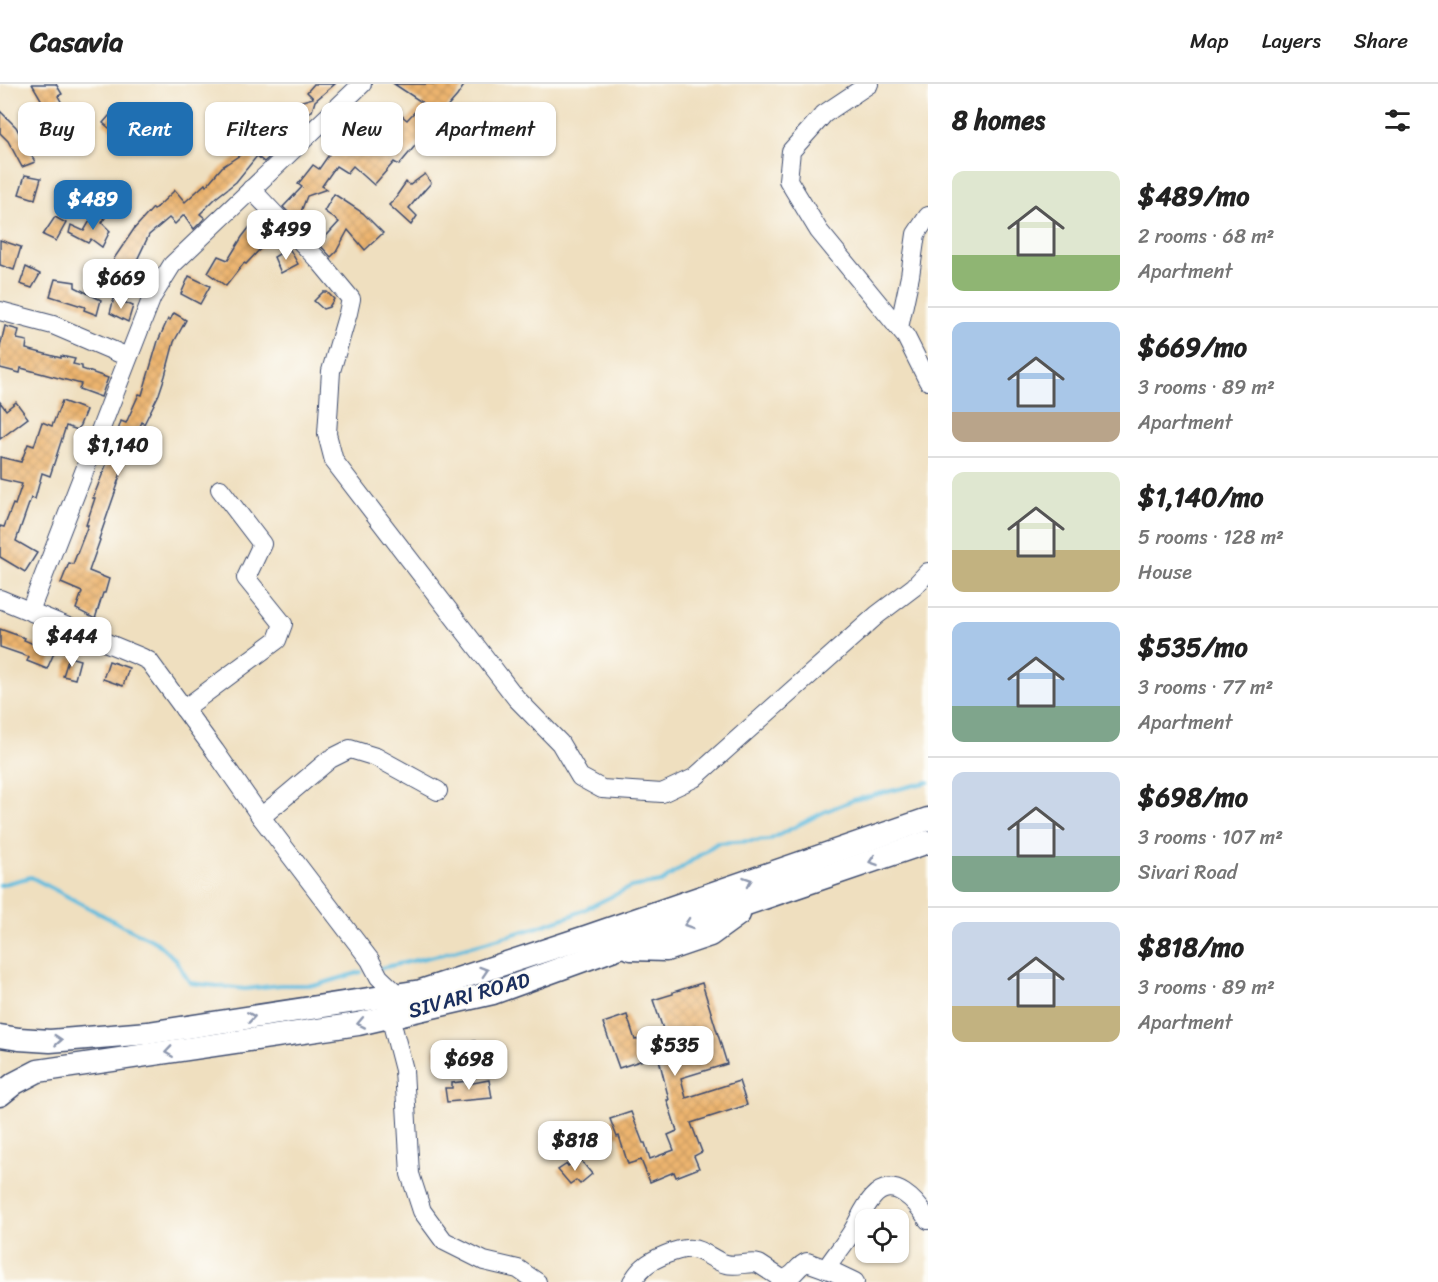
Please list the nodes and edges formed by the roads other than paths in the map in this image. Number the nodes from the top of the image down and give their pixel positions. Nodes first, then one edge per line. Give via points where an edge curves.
1 (362, 84) edge
2 (869, 84) edge
3 (251, 189) junction
4 (928, 216) edge
5 (0, 311) edge
6 (899, 328) junction
7 (128, 357) junction
8 (928, 381) edge
9 (220, 489) dead end
10 (928, 572) edge
11 (0, 599) edge
12 (30, 611) junction
13 (184, 709) junction
14 (438, 790) dead end
15 (261, 817) junction
16 (928, 819) edge
17 (928, 842) edge
18 (379, 977) junction
19 (397, 994) junction
20 (365, 999) junction
21 (390, 1016) junction
22 (0, 1036) edge
23 (0, 1095) edge
24 (928, 1220) edge
25 (826, 1269) junction
26 (797, 1279) edge
27 (537, 1282) edge
28 (632, 1282) edge
29 (855, 1282) edge

1 - 3 street
2 - 6 street via 824,114 791,151 789,180 819,231
3 - 7 street via 172,265 152,297
3 - 10 street via 351,299 331,371 327,434 334,461 516,698 560,743 580,777 602,789 662,793 694,778
4 - 6 street via 916,234
5 - 7 street via 52,325
6 - 8 street
7 - 12 street
9 - 13 street via 262,544 246,578 283,624 277,640
11 - 12 street
12 - 13 street via 149,662
13 - 15 street
14 - 15 street via 376,757 350,749 330,759
15 - 18 street
19 -> 16 main road, SIVARI ROAD via 421,991 481,972
17 -> 21 main road, SIVARI ROAD via 493,993
18 - 19 street
18 - 20 street
19 - 20 main road, SIVARI ROAD
22 -> 20 main road, SIVARI ROAD via 50,1041 148,1033
21 -> 23 main road, SIVARI ROAD via 38,1071
21 - 27 street via 404,1070 410,1174 422,1211 444,1241 484,1261 518,1269
24 - 25 street via 903,1193 886,1188 873,1196
25 - 26 street via 807,1262 801,1266
25 - 29 street
26 - 28 street via 779,1279 755,1262 724,1263 690,1248 645,1266

